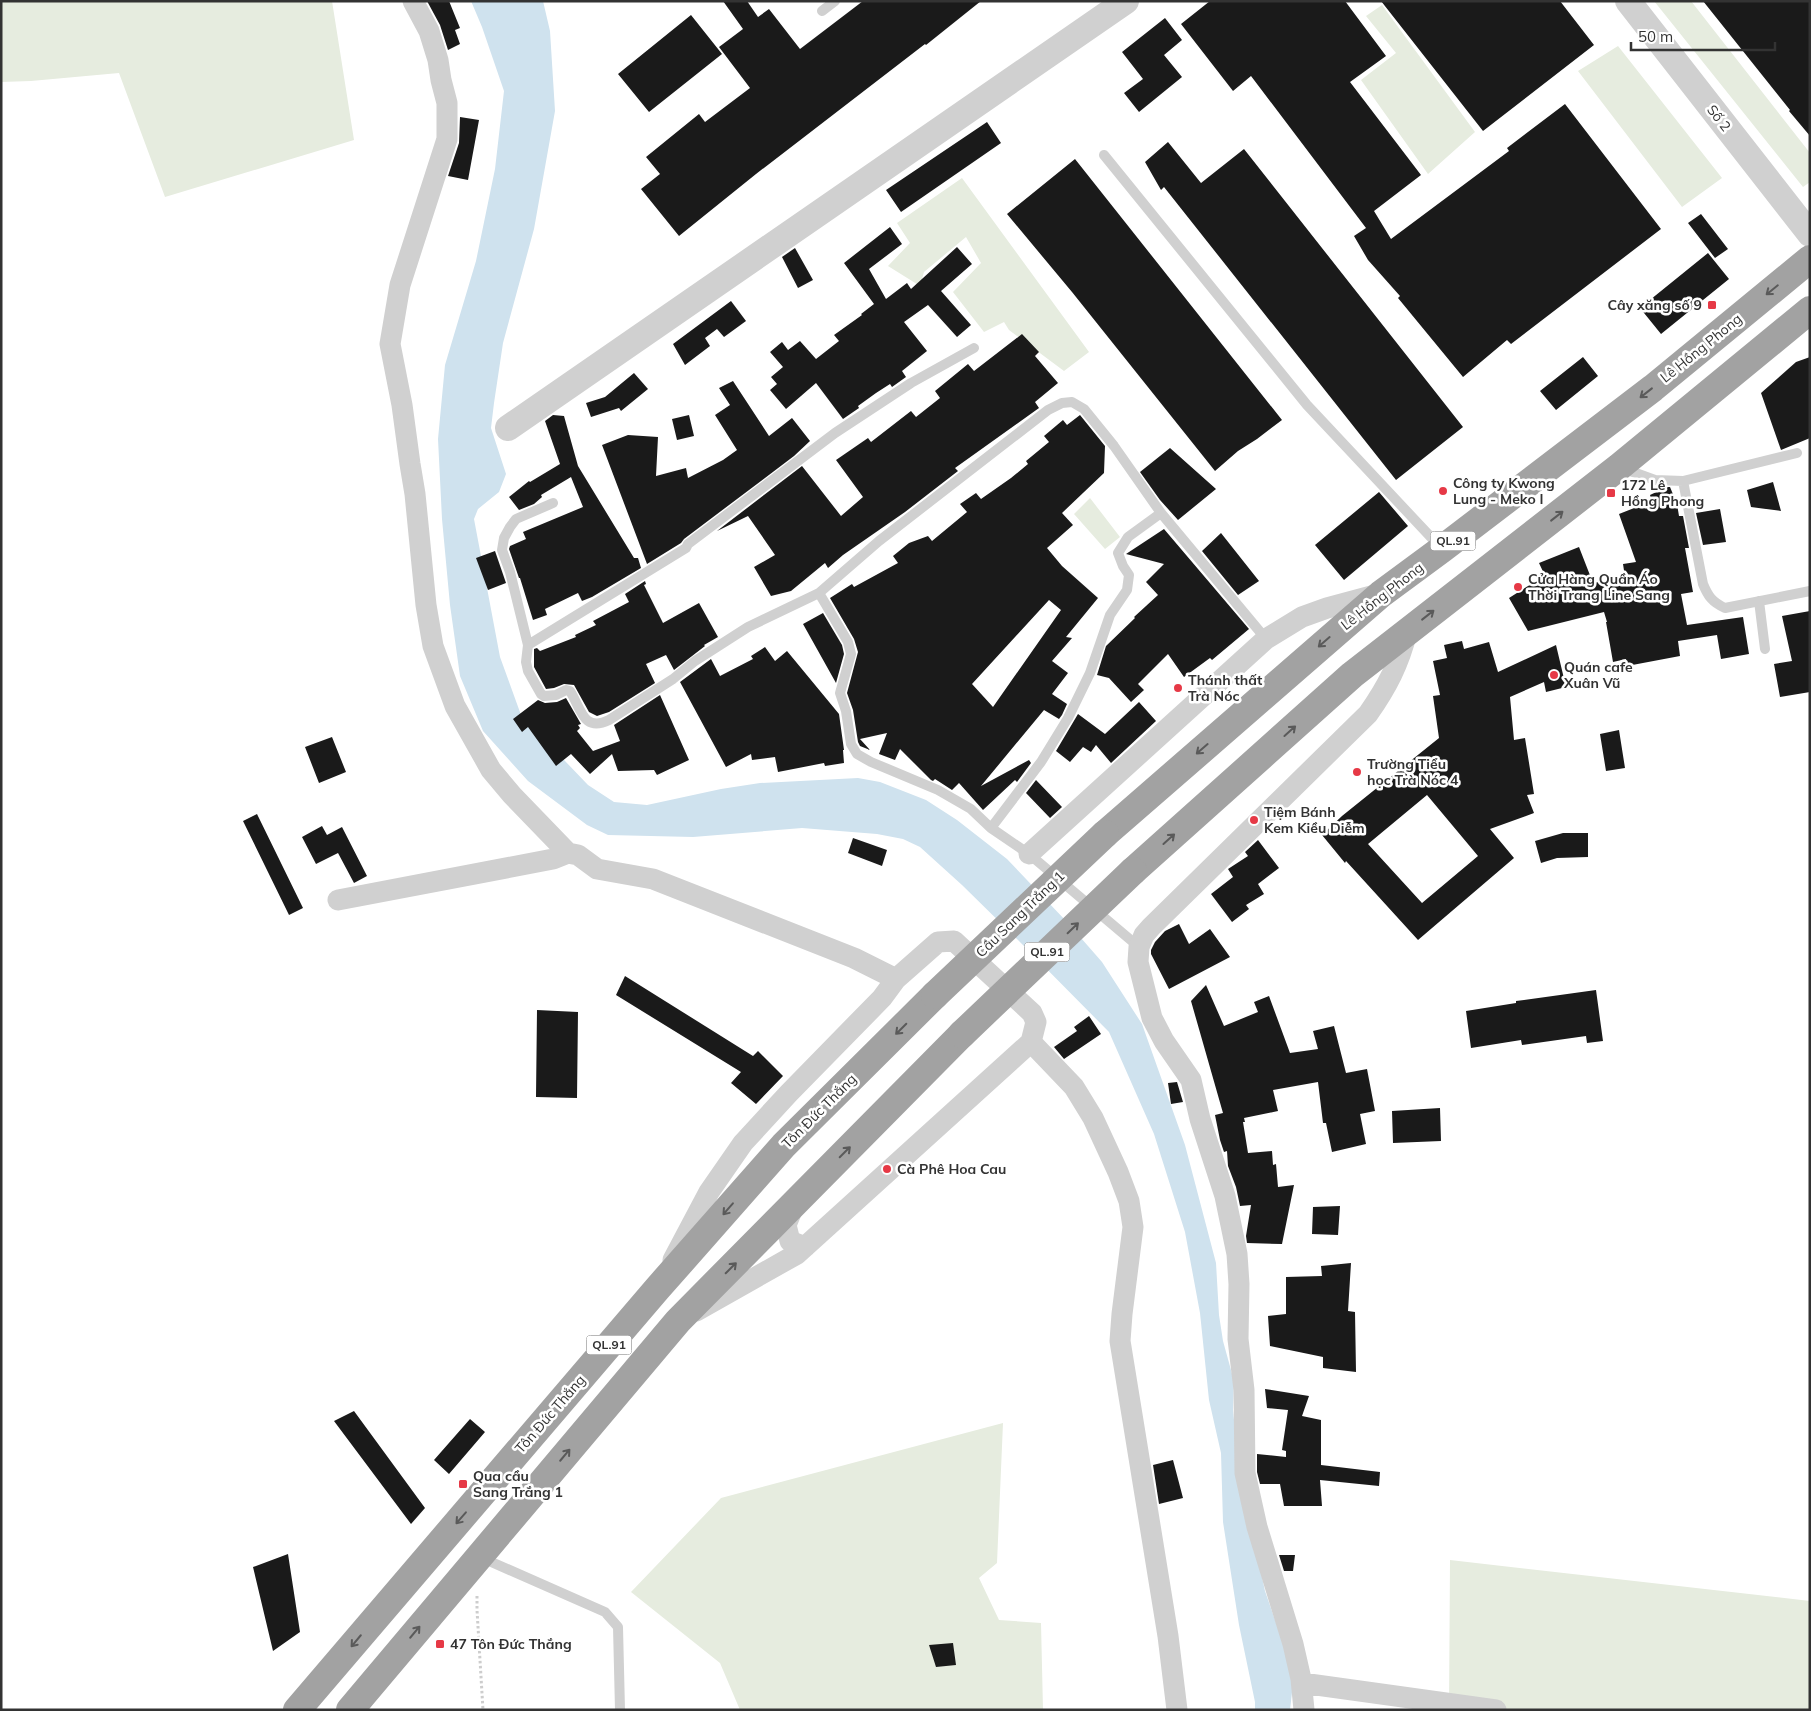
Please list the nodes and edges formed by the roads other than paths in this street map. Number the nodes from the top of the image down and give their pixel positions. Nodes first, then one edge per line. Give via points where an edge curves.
1 (413, 1) edge
2 (836, 1) edge
3 (1126, 1) edge
4 (1628, 1) edge
5 (822, 11) dead end
6 (1104, 155) dead end
7 (1810, 234) edge
8 (1810, 259) edge
9 (1810, 310) edge
10 (974, 348) dead end
11 (508, 428) dead end
12 (1797, 453) dead end
13 (1619, 467) junction
14 (1683, 481) junction
15 (553, 504) dead end
16 (1160, 514) junction
17 (1442, 549) junction
18 (1810, 591) edge
19 (819, 593) junction
20 (1381, 594) junction
21 (1758, 601) junction
22 (1407, 632) junction
23 (1266, 639) junction
24 (528, 645) junction
25 (1765, 649) dead end
26 (991, 828) junction
27 (1105, 834) joint
28 (573, 854) junction
29 (1029, 854) junction
30 (338, 900) dead end
31 (1139, 947) junction
32 (896, 978) junction
33 (935, 995) joint
34 (1031, 1042) junction
35 (735, 1154) junction
36 (761, 1172) junction
37 (795, 1203) junction
38 (805, 1247) junction
39 (657, 1289) junction
40 (678, 1321) junction
41 (479, 1557) junction
42 (1302, 1682) junction
43 (297, 1710) edge
44 (350, 1710) edge
45 (620, 1710) edge
46 (1177, 1710) edge
47 (1304, 1710) edge
48 (1496, 1710) edge

1 - 28 street via 429,31 438,60 447,103 447,138 400,285 390,344 416,494 433,646 455,706 491,770
2 - 5 lane
3 - 11 street
4 - 7 street, Số 2
6 - 17 lane via 1307,404
8 -> 17 highway, Lê Hồng Phong / QL.91 via 1652,388
9 - 13 highway, QL.91
10 - 24 lane via 911,383 834,433 686,548
12 - 14 lane
13 - 14 lane via 1655,480
22 -> 13 highway, QL.91
14 - 21 lane via 1708,596 1724,608
15 - 24 lane via 516,519 504,538 502,550
16 - 19 lane via 1114,446 1084,409 1072,402 1062,403 1048,410 879,541
16 - 23 lane
16 - 26 lane via 1128,537 1118,553 1129,575 1127,590 1110,615 1082,693 1041,762
17 - 20 highway, Lê Hồng Phong / QL.91
18 - 21 lane
19 - 24 lane via 748,627 600,724 589,723 570,691 550,696 541,694 528,671
19 - 26 lane via 852,654 840,693 851,744 857,754 938,790 971,809
20 - 23 street via 1302,617
20 -> 27 highway, Lê Hồng Phong / QL.91
21 - 25 lane
22 - 31 street via 1402,654 1388,686 1368,714 1151,927
37 -> 22 highway, QL.91, bridge via 962,1034 1132,871 1352,676
23 - 29 street
26 - 29 lane
27 - 33 highway, Cầu Sang Trắng 1 / QL.91, bridge
28 - 30 street
28 - 32 street via 597,869 653,879 854,958
29 - 31 lane
31 - 42 street via 1138,962 1152,1018 1191,1080 1225,1196 1238,1254 1238,1338 1244,1390 1245,1473 1257,1527
32 - 34 street via 938,942 954,941 1032,1013 1036,1022
32 - 35 street via 882,998 789,1093
33 -> 36 highway, Tôn Đức Thắng / QL.91 via 784,1145
34 - 38 street
34 - 46 street via 1074,1087 1093,1118 1129,1201 1133,1226 1120,1341
35 - 36 street via 739,1170
35 - 39 street via 709,1192
36 -> 39 highway, Tôn Đức Thắng / QL.91
37 - 38 street via 786,1225 790,1241
40 -> 37 highway, QL.91
38 - 40 street
39 -> 43 highway, Tôn Đức Thắng / QL.91
41 -> 40 highway, QL.91
44 -> 41 highway, QL.91
41 - 45 lane via 605,1612 618,1626
42 - 47 street
42 - 48 street

